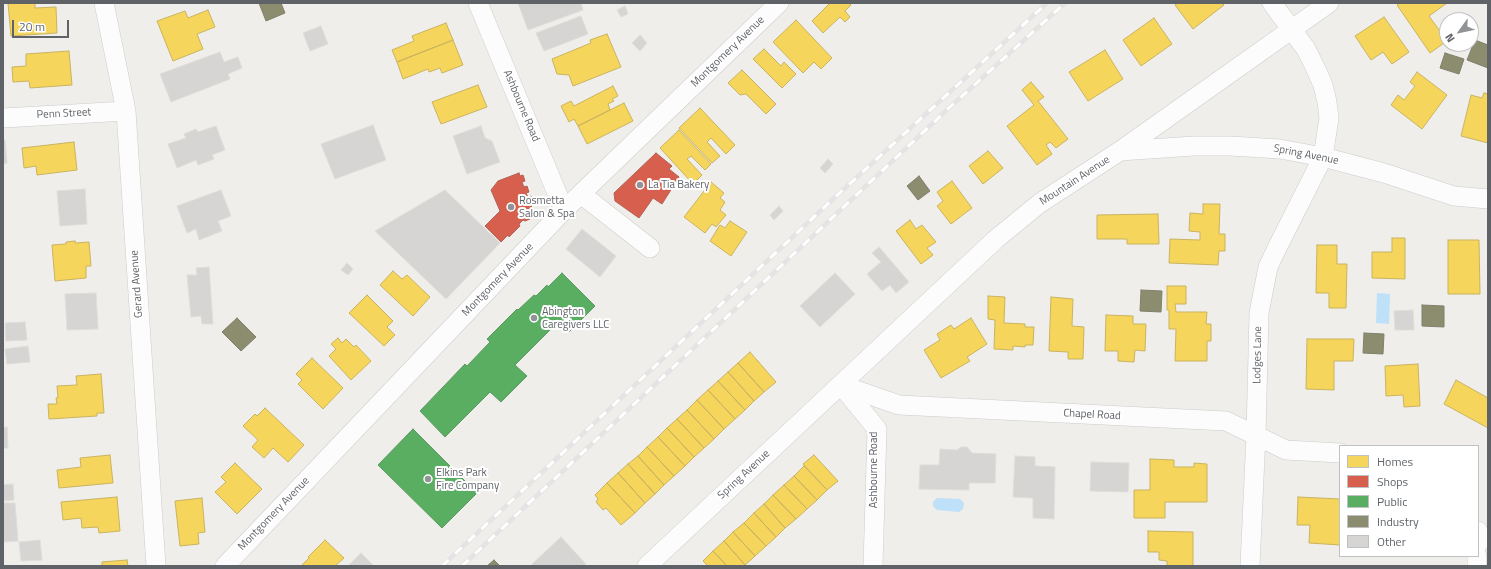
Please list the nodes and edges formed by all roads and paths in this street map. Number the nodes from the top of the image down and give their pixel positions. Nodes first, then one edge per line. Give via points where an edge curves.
1 (104, 3) edge
2 (478, 3) edge
3 (779, 3) edge
4 (1272, 3) edge
5 (1329, 3) edge
6 (1292, 30) junction
7 (126, 111) junction
8 (3, 118) edge
9 (1120, 151) junction
10 (1323, 157) junction
11 (581, 194) junction
12 (1488, 199) edge
13 (564, 210) junction
14 (650, 248) dead end
15 (841, 385) junction
16 (1256, 434) junction
17 (1339, 453) edge
18 (156, 566) edge
19 (225, 566) edge
20 (647, 566) edge
21 (873, 566) edge
22 (1250, 566) edge

1 - 7 street, Gerard Avenue
2 - 13 street, Ashbourne Road
3 - 11 street, Montgomery Avenue
4 - 6 street, Lodges Lane
5 - 6 street, Mountain Avenue
6 - 9 street, Mountain Avenue
6 - 10 street, Lodges Lane via 1306,49 1323,85 1329,118
7 - 8 street, Penn Street
7 - 18 street, Gerard Avenue
9 - 10 street, Spring Avenue via 1230,146 1280,149
9 - 15 street, Mountain Avenue via 1040,203 996,239
10 - 12 street, Spring Avenue via 1384,173 1454,196
10 - 16 street, Lodges Lane via 1268,268 1258,313
11 - 13 street, Montgomery Avenue
11 - 14 street
13 - 19 street, Montgomery Avenue
15 - 16 street, Chapel Road via 899,405 1226,421
15 - 20 street, Spring Avenue
15 - 21 street, Ashbourne Road via 877,429
16 - 17 street, Chapel Road via 1286,450
16 - 22 street, Lodges Lane

